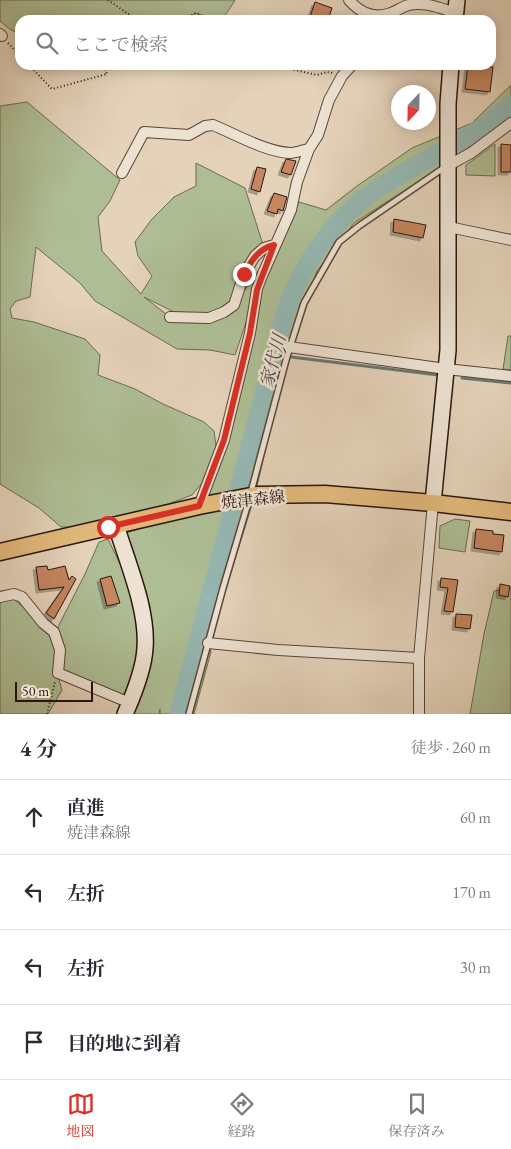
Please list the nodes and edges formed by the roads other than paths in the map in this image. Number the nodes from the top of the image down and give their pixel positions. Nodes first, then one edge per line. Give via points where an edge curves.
1 (353, 2) edge
2 (456, 11) edge
3 (370, 15) edge
4 (386, 15) edge
5 (347, 70) edge
6 (451, 70) edge
7 (511, 123) edge
8 (309, 149) junction
9 (449, 160) junction
10 (122, 173) dead end
11 (449, 228) junction
12 (511, 240) edge
13 (274, 245) junction
14 (170, 318) dead end
15 (289, 350) junction
16 (446, 369) junction
17 (511, 376) edge
18 (253, 496) junction
19 (433, 503) junction
20 (199, 506) junction
21 (511, 512) edge
22 (116, 525) junction
23 (0, 552) edge
24 (0, 597) edge
25 (208, 643) junction
26 (419, 658) junction
27 (127, 708) edge
28 (189, 714) edge
29 (418, 714) edge

1 - 3 street
2 - 4 street via 410,4
5 - 8 street via 329,100 318,135
6 - 9 street
7 - 9 street via 471,154
8 - 10 street via 282,152 213,125 189,135 144,132
8 - 13 street via 291,210
9 - 11 street
9 - 15 lane via 340,242 304,304
11 - 12 street
11 - 16 street
13 - 14 street via 255,256 244,274 234,305 209,318
13 - 20 street via 257,290 224,440
15 - 16 street
15 - 18 lane
16 - 17 street
16 - 19 street
18 - 19 main road, 焼津森線 via 325,494
18 - 20 main road, 焼津森線
18 - 25 lane
19 - 21 main road, 焼津森線
19 - 26 street
20 - 22 main road, 焼津森線
22 - 23 main road, 焼津森線
22 - 27 street via 144,618 145,649
24 - 27 street via 14,594 22,597 54,632 60,650 58,673
25 - 26 street
25 - 28 lane
26 - 29 street

